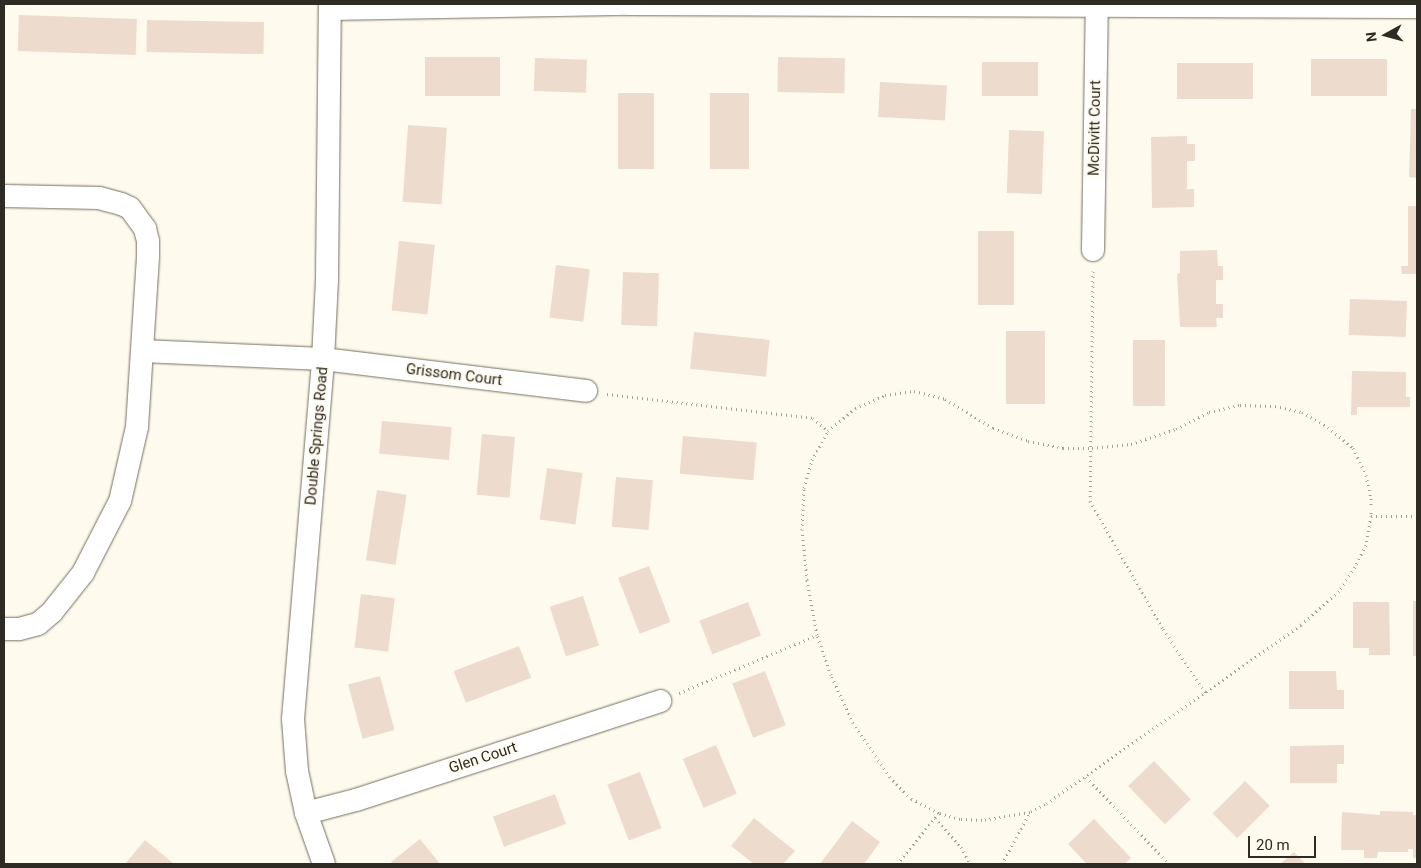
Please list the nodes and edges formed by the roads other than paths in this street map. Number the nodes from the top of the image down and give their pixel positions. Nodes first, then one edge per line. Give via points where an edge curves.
1 (1097, 6) junction
2 (330, 7) edge
3 (1417, 7) edge
4 (4, 196) edge
5 (1093, 250) road end
6 (142, 351) junction
7 (323, 359) junction
8 (586, 392) road end
9 (4, 629) edge
10 (660, 700) road end
11 (306, 814) junction
12 (324, 864) edge

1 - 2 street via 630,4
1 - 3 street
1 - 5 street, McDivitt Court
2 - 7 street, Double Springs Road
4 - 6 street via 98,198 130,208 138,217 148,241
6 - 7 street, Grissom Court
6 - 9 street via 137,427 120,501 83,573 52,612 38,624
7 - 8 street, Grissom Court
7 - 11 street, Double Springs Road via 293,719 296,771
10 - 11 street, Glen Court
11 - 12 street, Double Springs Road

